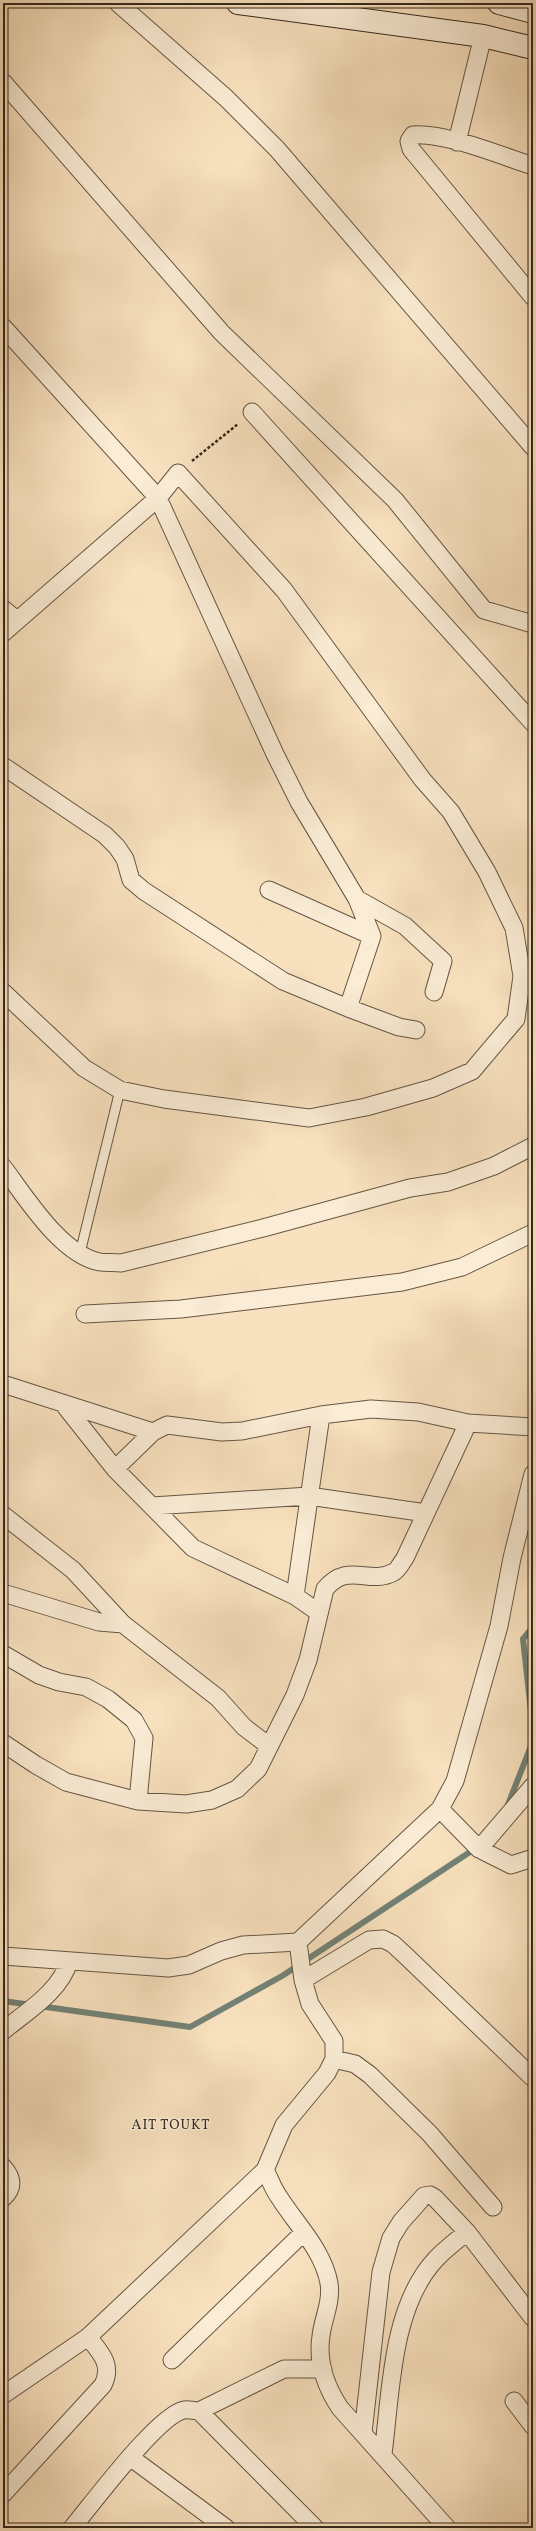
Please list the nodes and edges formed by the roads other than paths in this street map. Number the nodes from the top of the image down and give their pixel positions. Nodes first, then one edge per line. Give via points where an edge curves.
1 (118, 3) edge
2 (238, 3) edge
3 (500, 3) edge
4 (533, 12) edge
5 (483, 36) junction
6 (533, 48) edge
7 (3, 82) edge
8 (457, 142) junction
9 (533, 166) edge
10 (533, 297) edge
11 (3, 327) edge
12 (252, 412) road end
13 (533, 447) edge
14 (158, 498) junction
15 (3, 609) edge
16 (17, 620) junction
17 (533, 624) edge
18 (3, 633) edge
19 (533, 723) edge
20 (3, 766) edge
21 (269, 890) dead end
22 (357, 899) junction
23 (372, 936) junction
24 (3, 992) edge
25 (434, 992) dead end
26 (348, 1008) junction
27 (416, 1030) dead end
28 (120, 1090) junction
29 (533, 1146) edge
30 (3, 1167) edge
31 (533, 1233) edge
32 (80, 1254) junction
33 (85, 1314) dead end
34 (3, 1384) edge
35 (65, 1406) junction
36 (321, 1415) junction
37 (468, 1423) junction
38 (533, 1427) edge
39 (153, 1432) junction
40 (115, 1469) junction
41 (533, 1474) edge
42 (309, 1496) junction
43 (152, 1506) junction
44 (426, 1513) junction
45 (3, 1515) edge
46 (3, 1593) edge
47 (295, 1596) junction
48 (318, 1612) junction
49 (123, 1624) junction
50 (3, 1654) edge
51 (3, 1743) edge
52 (269, 1746) junction
53 (533, 1786) edge
54 (138, 1801) junction
55 (440, 1809) junction
56 (479, 1849) junction
57 (533, 1858) edge
58 (298, 1942) junction
59 (3, 1956) edge
60 (69, 1961) junction
61 (303, 1980) junction
62 (3, 2031) edge
63 (334, 2059) junction
64 (531, 2072) edge
65 (3, 2168) edge
66 (266, 2170) junction
67 (3, 2198) edge
68 (493, 2206) dead end
69 (467, 2232) junction
70 (303, 2233) junction
71 (533, 2318) edge
72 (88, 2338) junction
73 (172, 2360) dead end
74 (323, 2369) junction
75 (3, 2395) edge
76 (514, 2401) dead end
77 (199, 2412) junction
78 (533, 2426) edge
79 (363, 2432) junction
80 (383, 2454) junction
81 (130, 2457) junction
82 (3, 2494) edge
83 (72, 2528) edge
84 (226, 2528) edge
85 (315, 2528) edge
86 (447, 2528) edge

1 - 13 street via 226,98 277,149
2 - 5 street
3 - 4 street
5 - 6 street
5 - 8 street
7 - 17 street via 222,333 395,500 484,610
8 - 9 street
8 - 10 street via 421,134 413,135 409,141 411,149
11 - 14 street
12 - 19 street
14 - 16 street
14 - 22 street via 275,754 299,802
14 - 28 street via 178,473 284,590 422,778 451,812 487,872 514,928 522,976 516,1019 472,1071 434,1088 366,1107 308,1118 164,1099
15 - 16 street
16 - 18 street
20 - 26 street via 105,835 118,847 125,859 131,880 144,891 283,981
21 - 23 street
22 - 23 street
22 - 25 street via 405,926 443,961
23 - 26 street
24 - 28 street via 84,1068
26 - 27 street via 399,1027
28 - 32 lane
29 - 32 street via 494,1166 448,1182 410,1188 121,1263 99,1262
30 - 32 street via 44,1221
31 - 33 street via 462,1267 402,1282 181,1309
34 - 35 street
35 - 39 street
35 - 40 street
36 - 37 street via 371,1409 418,1412
36 - 39 street via 242,1431 222,1432 166,1425
36 - 42 street
37 - 38 street
37 - 44 street
39 - 40 street
40 - 43 street
41 - 55 street via 512,1558 499,1626 455,1781
42 - 43 street
42 - 44 street
42 - 47 street
43 - 47 street via 193,1548
44 - 48 street via 405,1558 395,1572 381,1577 344,1574 332,1580 325,1589
45 - 49 street via 73,1570
46 - 49 street via 99,1622
47 - 48 street
48 - 52 street via 308,1660 295,1695
49 - 52 street via 218,1698 244,1727
50 - 54 street via 46,1677 86,1687 108,1699 134,1720 144,1738
51 - 54 street via 66,1782
52 - 54 street via 258,1769 237,1789 212,1800 186,1804
53 - 56 street
55 - 56 street
55 - 58 street
56 - 57 street via 512,1865
58 - 60 street via 243,1945 221,1951 189,1965 168,1968
58 - 61 street
59 - 60 street
60 - 62 street via 66,1972 57,1984
61 - 63 street via 310,2004 334,2041
61 - 64 street via 369,1940 383,1939 406,1956
63 - 66 street via 327,2073 284,2125
63 - 68 street via 355,2064 370,2075 430,2134
65 - 67 street via 12,2179 11,2187
66 - 70 street via 278,2196
66 - 72 street
69 - 71 street
69 - 79 street via 430,2195 424,2196 401,2222 391,2238 377,2296
69 - 80 street via 435,2260 419,2283 405,2313 398,2343
70 - 73 street
70 - 74 street via 322,2259 329,2284 328,2310 320,2337
72 - 75 street
72 - 82 street via 104,2357 108,2366 107,2376 102,2385
74 - 77 street via 284,2369
74 - 79 street via 327,2389 340,2408
76 - 78 street
77 - 81 street via 185,2409 168,2417
77 - 85 street
79 - 80 street
80 - 86 street
81 - 83 street
81 - 84 street

